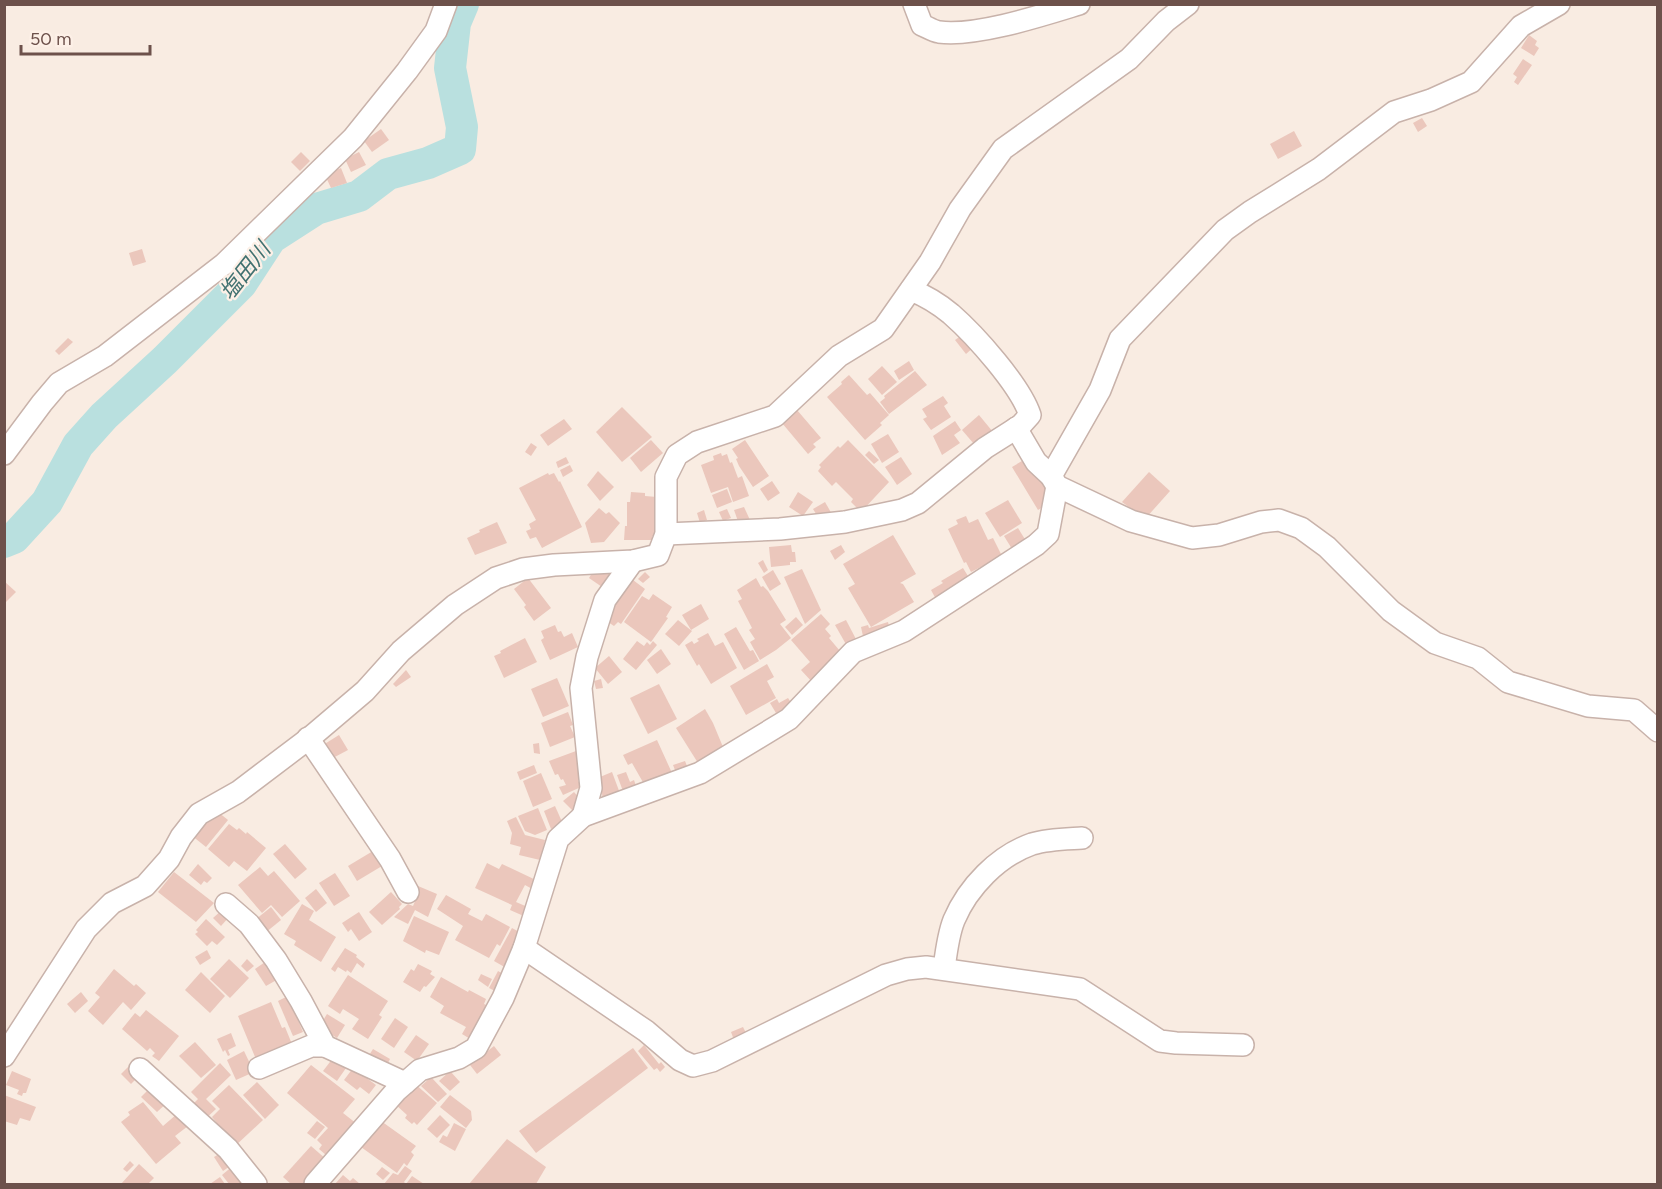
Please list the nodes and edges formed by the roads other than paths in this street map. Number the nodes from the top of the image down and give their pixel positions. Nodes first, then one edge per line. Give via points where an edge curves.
1 (446, 4) edge
2 (914, 4) edge
3 (1079, 4) edge
4 (1188, 4) edge
5 (1559, 4) edge
6 (911, 290) junction
7 (1016, 428) junction
8 (4, 454) edge
9 (1054, 481) junction
10 (666, 534) junction
11 (633, 561) junction
12 (1658, 731) edge
13 (308, 738) junction
14 (583, 816) junction
15 (1082, 838) dead end
16 (408, 892) dead end
17 (226, 904) dead end
18 (524, 948) junction
19 (944, 969) junction
20 (1243, 1045) dead end
21 (325, 1046) junction
22 (4, 1056) edge
23 (259, 1068) dead end
24 (140, 1069) dead end
25 (405, 1083) junction
26 (255, 1185) edge
27 (315, 1185) edge

1 - 8 street via 436,31 353,138 224,264 105,356 59,382
2 - 3 street via 922,25 938,32 1022,21
4 - 6 street via 1129,59 1003,149 960,209
5 - 9 street via 1521,26 1471,81 1394,112 1319,169 1225,230 1120,339 1100,390
6 - 7 street via 951,314 993,358 1030,416
6 - 10 street via 883,329 839,356 775,416 697,442 676,455 666,477
7 - 9 street via 1036,462
7 - 10 street via 918,503 902,510 845,522 780,529
9 - 12 street via 1131,521 1192,538 1279,520 1301,528 1327,547 1391,611 1435,643 1478,658 1508,682 1588,706 1634,710
9 - 14 street via 1048,534 1036,545 904,631 853,652 789,719 699,773
10 - 11 street via 658,555
11 - 13 street via 554,565 496,578 455,605 401,651 365,691
11 - 14 street via 605,600 587,657 582,688 591,788
13 - 16 street
13 - 22 street via 238,792 199,814 146,886 112,903 86,929
14 - 18 street via 558,839
15 - 19 street via 1032,844 991,869 973,887 954,920
17 - 21 street via 249,924 276,960
18 - 19 street via 693,1066 712,1061 886,975 906,969
18 - 25 street via 476,1048 459,1058 420,1070
19 - 20 street via 1080,989 1160,1041
21 - 23 street via 311,1046
21 - 25 street
24 - 26 street via 228,1149
25 - 27 street

